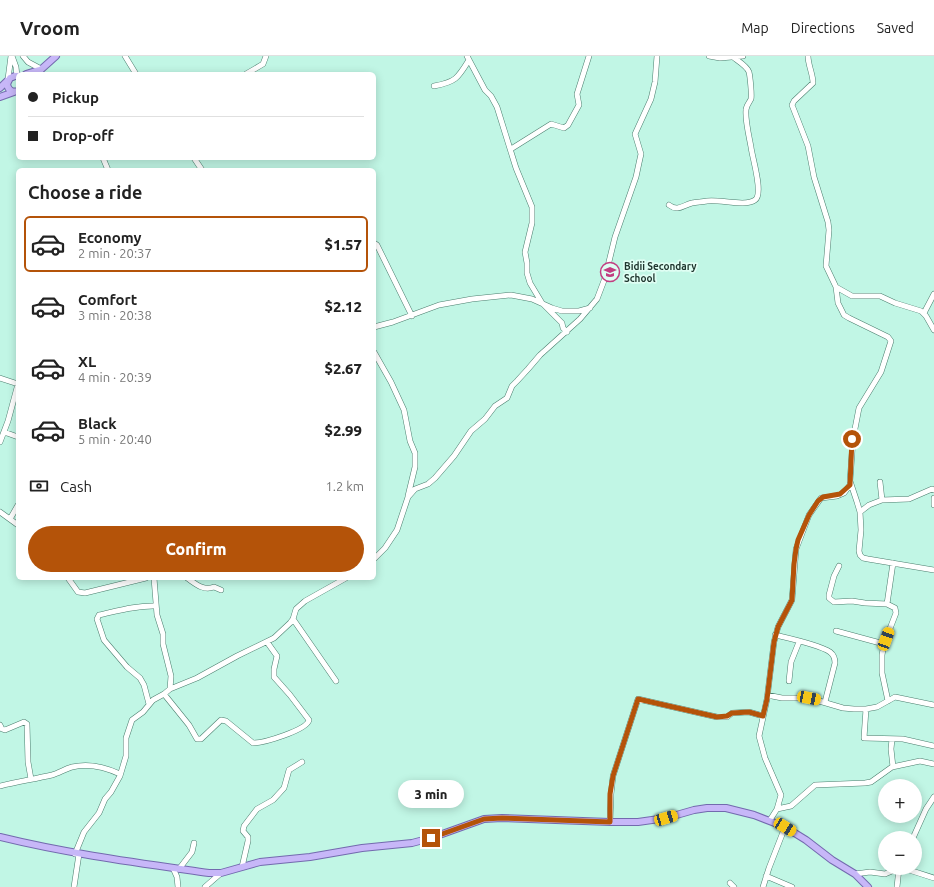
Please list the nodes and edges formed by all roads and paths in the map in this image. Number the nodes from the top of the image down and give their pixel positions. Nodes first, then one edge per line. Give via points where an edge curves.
1 (12, 56) edge
2 (23, 56) edge
3 (56, 56) edge
4 (125, 56) edge
5 (266, 56) edge
6 (589, 56) edge
7 (657, 56) edge
8 (709, 56) edge
9 (743, 56) edge
10 (808, 56) edge
11 (733, 57) junction
12 (468, 58) edge
13 (39, 71) edge
14 (17, 72) edge
15 (135, 72) edge
16 (249, 72) edge
17 (16, 76) edge
18 (8, 80) junction
19 (434, 86) dead end
20 (0, 88) edge
21 (16, 91) edge
22 (0, 97) edge
23 (511, 149) junction
24 (670, 205) dead end
25 (376, 245) edge
26 (836, 287) junction
27 (934, 294) edge
28 (542, 303) junction
29 (590, 308) junction
30 (924, 313) junction
31 (412, 316) junction
32 (376, 326) edge
33 (934, 330) edge
34 (567, 332) junction
35 (376, 356) edge
36 (0, 378) edge
37 (16, 383) edge
38 (16, 391) edge
39 (4, 432) junction
40 (16, 436) edge
41 (0, 442) edge
42 (880, 482) dead end
43 (850, 485) junction
44 (934, 490) edge
45 (408, 497) junction
46 (934, 498) edge
47 (882, 500) junction
48 (934, 505) edge
49 (16, 508) edge
50 (0, 512) edge
51 (860, 512) junction
52 (10, 519) junction
53 (16, 524) edge
54 (376, 557) edge
55 (893, 563) junction
56 (839, 566) dead end
57 (934, 570) edge
58 (69, 580) edge
59 (138, 580) edge
60 (154, 580) edge
61 (190, 580) edge
62 (343, 580) edge
63 (221, 590) dead end
64 (887, 604) junction
65 (156, 606) junction
66 (293, 620) junction
67 (836, 630) dead end
68 (775, 635) junction
69 (267, 642) junction
70 (800, 642) junction
71 (884, 644) junction
72 (336, 681) dead end
73 (789, 681) dead end
74 (170, 689) junction
75 (164, 694) junction
76 (767, 695) junction
77 (888, 701) junction
78 (825, 702) junction
79 (149, 704) junction
80 (934, 705) edge
81 (866, 709) junction
82 (763, 716) junction
83 (0, 725) edge
84 (892, 739) junction
85 (934, 746) edge
86 (302, 762) dead end
87 (934, 764) edge
88 (893, 767) junction
89 (120, 774) junction
90 (31, 779) junction
91 (0, 786) edge
92 (934, 797) edge
93 (777, 809) junction
94 (770, 820) junction
95 (610, 822) junction
96 (785, 827) junction
97 (916, 831) edge
98 (0, 837) edge
99 (194, 843) dead end
100 (77, 854) junction
101 (242, 867) junction
102 (176, 868) junction
103 (221, 873) junction
104 (878, 873) edge
105 (855, 874) junction
106 (922, 874) edge
107 (898, 875) edge
108 (766, 876) junction
109 (934, 878) edge
110 (74, 887) edge
111 (178, 887) edge
112 (205, 887) edge
113 (763, 887) edge
114 (792, 887) edge
115 (868, 887) edge
116 (897, 887) edge

1 - 14 street
1 - 18 street
2 - 13 street
3 - 13 main road
4 - 15 street
5 - 16 street via 263,64
6 - 23 street via 577,91 579,105 568,125 564,128 551,124
7 - 29 street via 651,99 635,134 641,154 636,177 615,237 602,288
8 - 11 street
9 - 11 street
10 - 26 street via 812,83 792,105 808,146 815,183 828,222 826,266
11 - 24 street via 749,74 751,97 746,114 757,174 758,197 751,202 711,200 690,203 680,208
12 - 19 street via 456,79
12 - 23 street via 497,106
17 - 18 main road
18 - 20 main road
18 - 21 main road via 8,88
21 - 22 main road
23 - 28 street via 532,207 532,223 525,252 527,273
25 - 31 street
26 - 30 street via 852,296 880,296
26 - 43 street via 838,304 844,315 888,337 891,342 881,372 858,413 852,439
27 - 30 street
28 - 29 street via 562,311
28 - 31 street via 511,295 439,305
28 - 34 street via 562,323
29 - 34 street
30 - 33 street
31 - 32 street
34 - 45 street via 540,355 512,386 507,398 495,406 471,431 435,478 415,489
35 - 45 street via 404,410 415,453 415,467
36 - 37 street
38 - 39 street
39 - 40 street
39 - 41 street
42 - 47 street
43 - 51 street
43 - 68 street via 840,494 821,498 809,515 796,549 792,600
44 - 47 street via 910,499
45 - 54 street via 397,530
46 - 48 street
47 - 51 street
49 - 52 street
50 - 52 street
51 - 55 street via 860,555 863,558
52 - 53 street
55 - 57 street
55 - 64 street
56 - 64 street via 828,598 834,602
58 - 59 street via 78,592 85,593
60 - 65 street
61 - 63 street via 202,588 214,587
62 - 66 street via 299,606
64 - 71 street via 895,608 896,613
65 - 74 street via 171,676
65 - 79 street via 143,606 99,615 96,619 104,640 140,678
66 - 69 street
66 - 72 street
67 - 71 street
68 - 70 street
68 - 76 street
69 - 74 street
69 - 75 street via 277,656 274,677 309,720 292,732 253,743 226,721 221,720 201,739 197,739
70 - 73 street via 791,662
70 - 78 street via 830,652 835,658
71 - 77 street via 881,666
74 - 75 street
75 - 79 street
76 - 78 street via 809,698
76 - 82 street
77 - 80 street via 898,697
77 - 81 street
78 - 81 street via 843,708
79 - 89 street via 129,725 126,756
81 - 84 street via 864,738
82 - 93 street via 759,741 780,790
82 - 95 street via 749,712 717,717 638,699 613,776
83 - 90 street via 2,729 7,729 24,722 27,724
84 - 85 street
84 - 88 street via 890,749
86 - 101 street via 289,770 284,788 273,800 257,809 244,826 248,841
87 - 88 street via 920,761
88 - 93 street via 871,782 815,785 792,806
89 - 90 street via 104,767 82,766
89 - 100 street via 99,813 84,832
90 - 91 street
92 - 97 street
93 - 94 street
94 - 95 main road via 731,809 707,808 650,821
94 - 96 main road
95 - 101 main road via 484,819 412,843 260,862
96 - 105 main road
96 - 108 street
98 - 100 main road
99 - 102 street via 192,852
100 - 102 main road
100 - 110 street
101 - 103 main road
102 - 103 main road
102 - 111 street
103 - 112 street
104 - 105 street
105 - 115 main road
106 - 109 street
107 - 116 street
108 - 113 street
108 - 114 street

